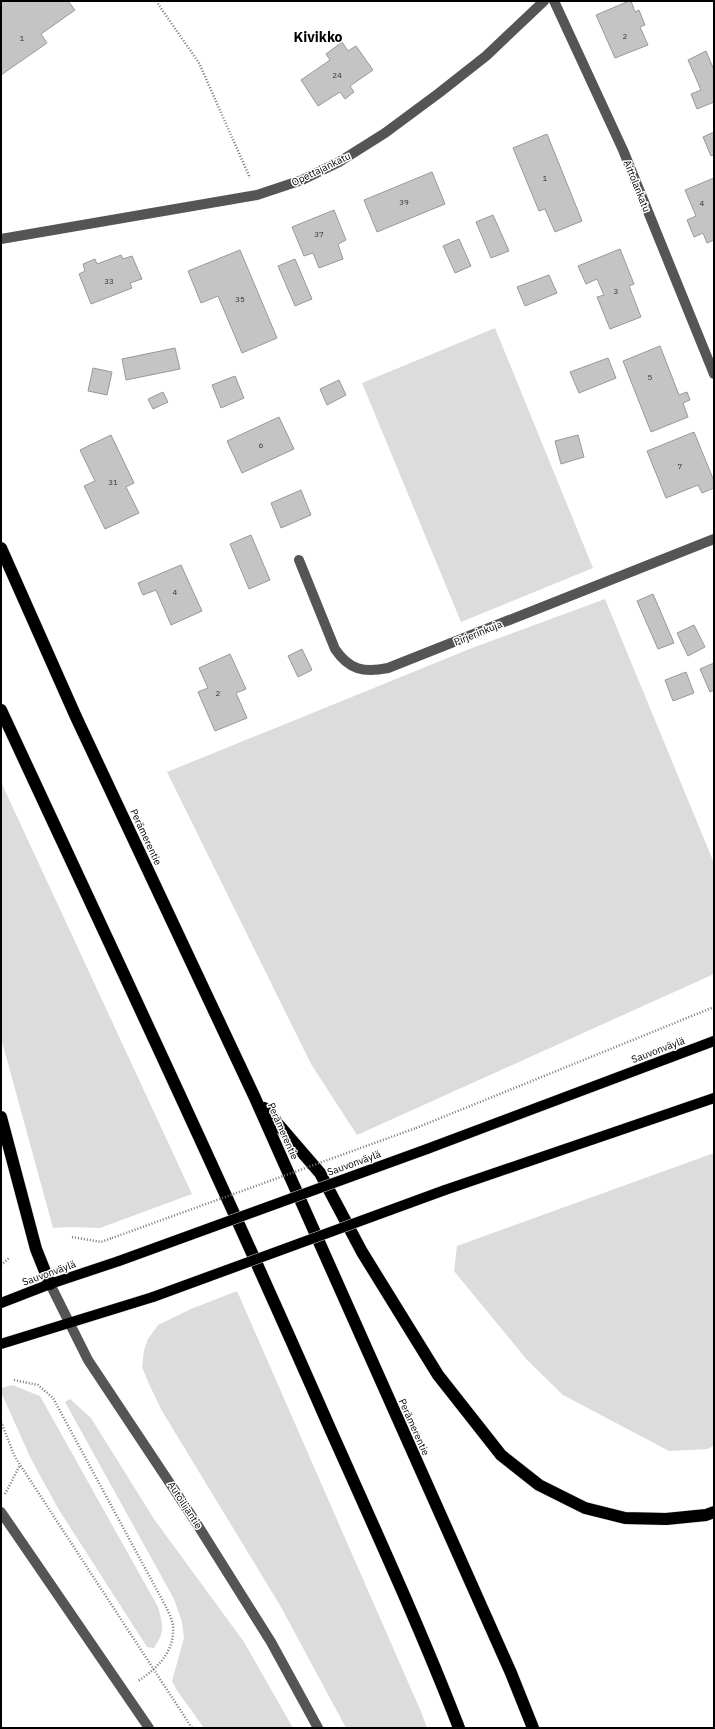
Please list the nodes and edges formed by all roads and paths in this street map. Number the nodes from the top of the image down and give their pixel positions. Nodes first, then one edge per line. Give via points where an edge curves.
1 (156, 1) edge
2 (544, 1) edge
3 (554, 1) edge
4 (257, 195) junction
5 (1, 239) edge
6 (714, 374) edge
7 (714, 539) edge
8 (1, 548) edge
9 (299, 560) dead end
10 (1, 710) edge
11 (714, 1007) edge
12 (714, 1041) edge
13 (255, 1098) junction
14 (714, 1098) edge
15 (1, 1117) edge
16 (72, 1237) dead end
17 (9, 1258) dead end
18 (1, 1265) edge
19 (50, 1284) junction
20 (1, 1303) edge
21 (68, 1322) junction
22 (1, 1344) edge
23 (14, 1380) dead end
24 (1, 1422) edge
25 (20, 1465) junction
26 (4, 1495) dead end
27 (1, 1512) edge
28 (714, 1512) edge
29 (154, 1670) junction
30 (124, 1692) junction
31 (149, 1728) edge
32 (192, 1728) edge
33 (318, 1728) edge
34 (459, 1728) edge
35 (533, 1728) edge

1 - 4 path via 200,63
2 - 4 street, Opettajankatu via 486,56 385,133 339,162 302,180
3 - 6 street, Aittolankatu via 623,150
4 - 5 street, Opettajankatu
7 - 9 street, Pirjerinkuja via 396,666 379,670 358,669 342,659 335,649
8 - 13 highway, Perämerentie via 76,717
10 - 34 highway via 290,1336 435,1667
11 - 16 path, bridge via 416,1128 101,1242
12 - 19 main road, Sauvonväylä, bridge via 426,1149
13 - 28 highway via 320,1173 362,1252 438,1375 501,1455 539,1485 585,1508 625,1518 666,1519
13 - 35 highway, Perämerentie
14 - 21 main road, bridge via 445,1190 153,1297
15 - 19 highway via 36,1249
17 - 18 path
19 - 20 main road, Sauvonväylä
19 - 21 street, Autoilijantie
21 - 22 main road
21 - 33 street, Autoilijantie via 88,1360 197,1524 271,1642
23 - 29 path via 38,1386 53,1398 165,1605 173,1624 172,1642
24 - 25 path
25 - 26 path
25 - 29 path
27 - 30 street
29 - 30 path
29 - 32 path
30 - 31 street

